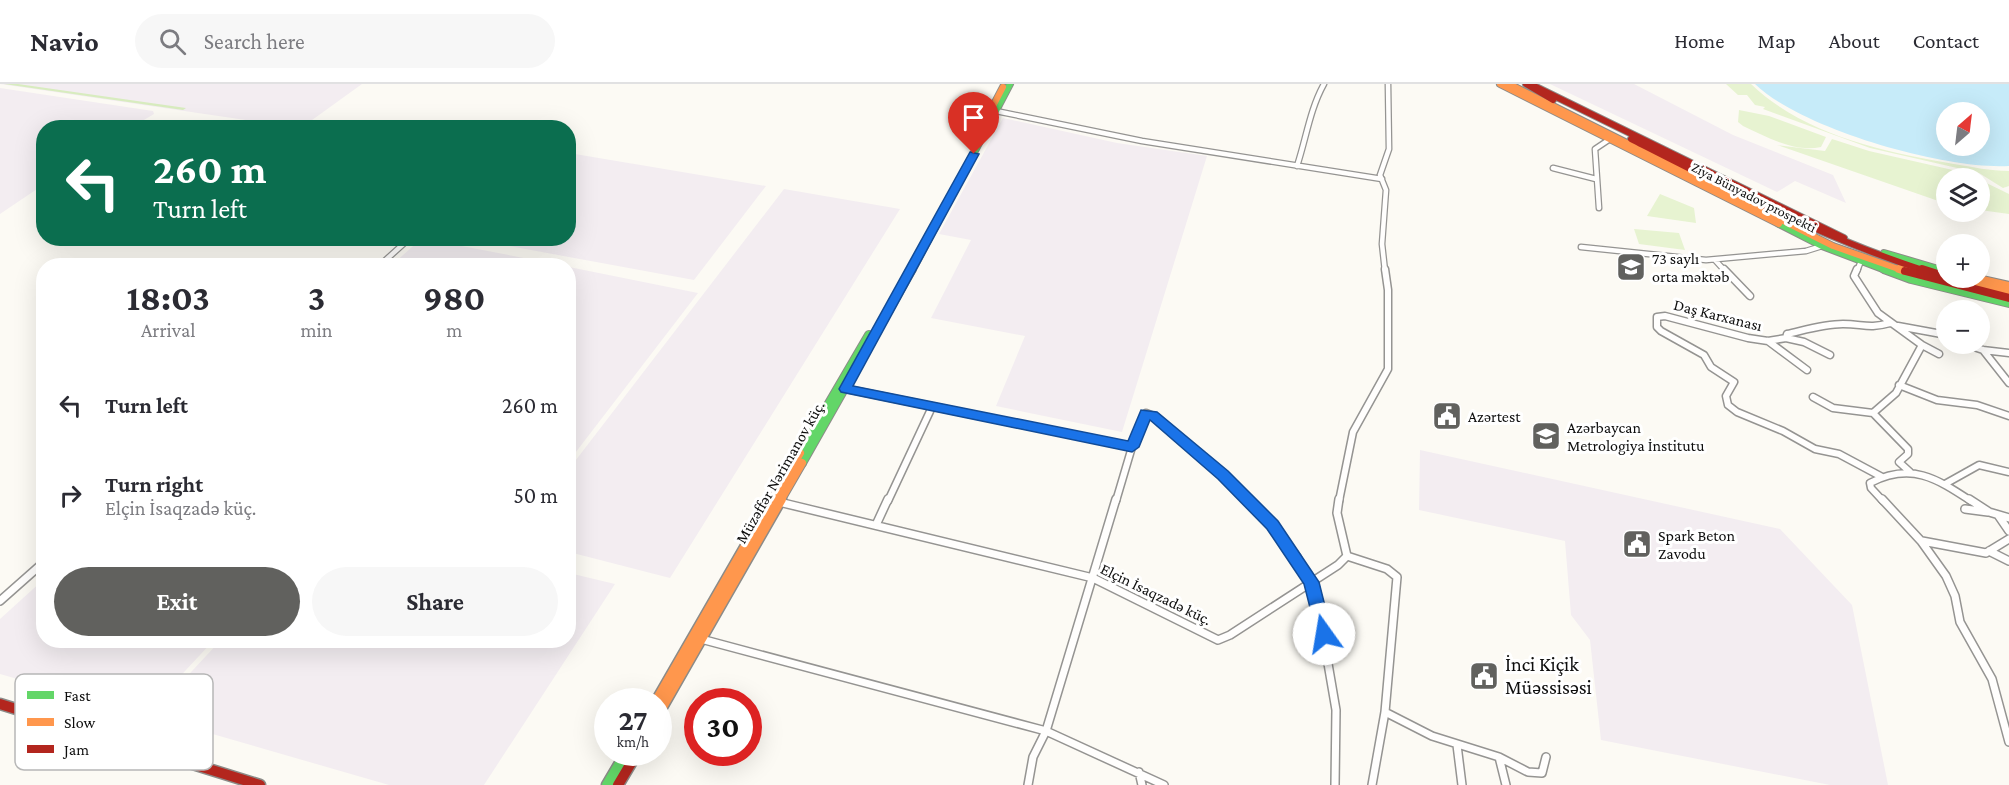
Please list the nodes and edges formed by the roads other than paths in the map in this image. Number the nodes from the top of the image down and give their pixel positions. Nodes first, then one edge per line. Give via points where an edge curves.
1 (1004, 84) edge
2 (1010, 84) edge
3 (1324, 84) edge
4 (1388, 84) edge
5 (1500, 84) edge
6 (1508, 84) edge
7 (1522, 84) edge
8 (1528, 84) edge
9 (1553, 100) junction
10 (1543, 106) junction
11 (994, 110) junction
12 (1610, 140) junction
13 (1640, 143) junction
14 (1297, 166) junction
15 (1553, 168) dead end
16 (1699, 168) junction
17 (1596, 179) junction
18 (1382, 180) junction
19 (1729, 200) junction
20 (1599, 208) dead end
21 (1787, 224) junction
22 (401, 246) edge
23 (1822, 246) junction
24 (1581, 247) dead end
25 (388, 258) edge
26 (1715, 260) junction
27 (1861, 261) junction
28 (1882, 265) junction
29 (1936, 268) edge
30 (1936, 273) edge
31 (1990, 283) edge
32 (1990, 285) edge
33 (2009, 288) edge
34 (1750, 296) dead end
35 (1982, 297) junction
36 (2009, 298) edge
37 (2009, 303) edge
38 (1890, 322) junction
39 (1898, 326) junction
40 (1936, 333) edge
41 (1786, 338) junction
42 (1768, 341) junction
43 (1922, 345) junction
44 (1990, 351) edge
45 (1936, 352) edge
46 (2009, 353) edge
47 (1986, 354) edge
48 (1830, 355) dead end
49 (1807, 370) dead end
50 (2009, 383) edge
51 (1899, 385) junction
52 (842, 388) junction
53 (1813, 397) dead end
54 (932, 407) junction
55 (1873, 412) junction
56 (2009, 416) edge
57 (1132, 447) junction
58 (1910, 472) junction
59 (2009, 472) edge
60 (1882, 477) junction
61 (1945, 484) junction
62 (777, 501) junction
63 (1965, 509) dead end
64 (1989, 512) junction
65 (1998, 514) junction
66 (2009, 518) edge
67 (876, 525) junction
68 (2009, 531) edge
69 (2009, 539) edge
70 (1922, 541) junction
71 (1989, 551) junction
72 (1347, 555) junction
73 (2009, 561) edge
74 (36, 569) edge
75 (1093, 578) junction
76 (1311, 582) junction
77 (0, 601) edge
78 (701, 639) junction
79 (664, 688) edge
80 (672, 690) edge
81 (0, 704) edge
82 (15, 709) edge
83 (1385, 712) junction
84 (1046, 731) junction
85 (2009, 742) edge
86 (1457, 745) junction
87 (1498, 757) junction
88 (1546, 757) dead end
89 (618, 766) edge
90 (629, 766) edge
91 (212, 770) edge
92 (1139, 772) junction
93 (260, 785) edge
94 (607, 785) edge
95 (618, 785) edge
96 (1028, 785) edge
97 (1142, 785) edge
98 (1164, 785) edge
99 (1335, 785) edge
100 (1372, 785) edge
101 (1462, 785) edge
102 (1506, 785) edge

1 - 11 main road
2 - 11 main road
3 - 14 street via 1314,101
4 - 18 street via 1389,149
5 - 10 main road, Ziya Bünyadov prospekti
6 - 10 main road
6 - 21 main road, Ziya Bünyadov prospekti
7 - 9 main road, Ziya Bünyadov prospekti
8 - 9 main road
8 - 16 main road, Ziya Bünyadov prospekti
9 - 13 main road, Ziya Bünyadov prospekti
10 - 12 main road, Ziya Bünyadov prospekti
11 - 14 street via 1142,141
11 - 52 main road
12 - 17 street via 1594,149
12 - 19 main road, Ziya Bünyadov prospekti
13 - 16 main road
13 - 30 main road, Ziya Bünyadov prospekti via 1838,241
14 - 18 street
15 - 17 street
16 - 29 main road, Ziya Bünyadov prospekti via 1837,235
17 - 20 street
18 - 72 street via 1386,190 1382,244 1388,290 1388,369 1353,432 1345,464 1337,513
19 - 21 main road
19 - 23 main road, Ziya Bünyadov prospekti
21 - 28 main road, Ziya Bünyadov prospekti
22 - 25 street
23 - 26 street
23 - 27 main road, Ziya Bünyadov prospekti
24 - 26 street
26 - 34 street
27 - 35 main road, Ziya Bünyadov prospekti
27 - 38 street via 1854,276 1856,282 1874,309
28 - 35 main road
28 - 36 main road, Ziya Bünyadov prospekti
31 - 33 main road
32 - 33 main road, Ziya Bünyadov prospekti
35 - 37 main road, Ziya Bünyadov prospekti
38 - 39 street
38 - 41 street, Daş Karxanası via 1872,328 1844,324 1798,329
39 - 40 street
39 - 43 street
41 - 42 street, Daş Karxanası
41 - 48 street
42 - 49 street
42 - 60 street, Daş Karxanası via 1657,317 1661,331 1704,355 1711,367 1734,382 1726,396 1728,405 1737,412 1815,449 1839,454
43 - 45 street
43 - 51 street
44 - 46 street
47 - 50 street
51 - 55 street via 1886,407
51 - 56 street via 1937,400 1977,405
52 - 54 street
52 - 62 main road
53 - 55 street via 1831,407
54 - 57 street
54 - 67 street
55 - 58 street via 1908,449 1899,462
57 - 75 street
57 - 76 street via 1146,413 1158,418 1255,504
58 - 60 street
58 - 61 street
59 - 61 street via 1980,465
60 - 70 street via 1870,483 1871,488
61 - 64 street
62 - 67 street, Elçin İsaqzadə küç.
62 - 78 main road, Müzəffər Nərimanov küç.
62 - 79 main road
63 - 64 street
64 - 65 street
65 - 66 street
65 - 68 street
67 - 75 street, Elçin İsaqzadə küç.
69 - 71 street
70 - 71 street via 1979,553
70 - 85 street via 1947,576 1960,622 1992,679
71 - 73 street
72 - 76 street, Elçin İsaqzadə küç.
72 - 83 street via 1387,569 1397,577
74 - 77 street
75 - 76 street, Elçin İsaqzadə küç. via 1218,640
75 - 84 street
76 - 99 street via 1336,708 1339,743
78 - 80 main road, Müzəffər Nərimanov küç.
78 - 84 street
81 - 82 main road
83 - 86 street
83 - 100 street
84 - 92 street
84 - 96 street via 1033,757
86 - 87 street
86 - 101 street
87 - 88 street via 1537,774 1542,773
87 - 102 street
89 - 94 main road
90 - 95 main road
91 - 93 main road
92 - 97 street
92 - 98 street

